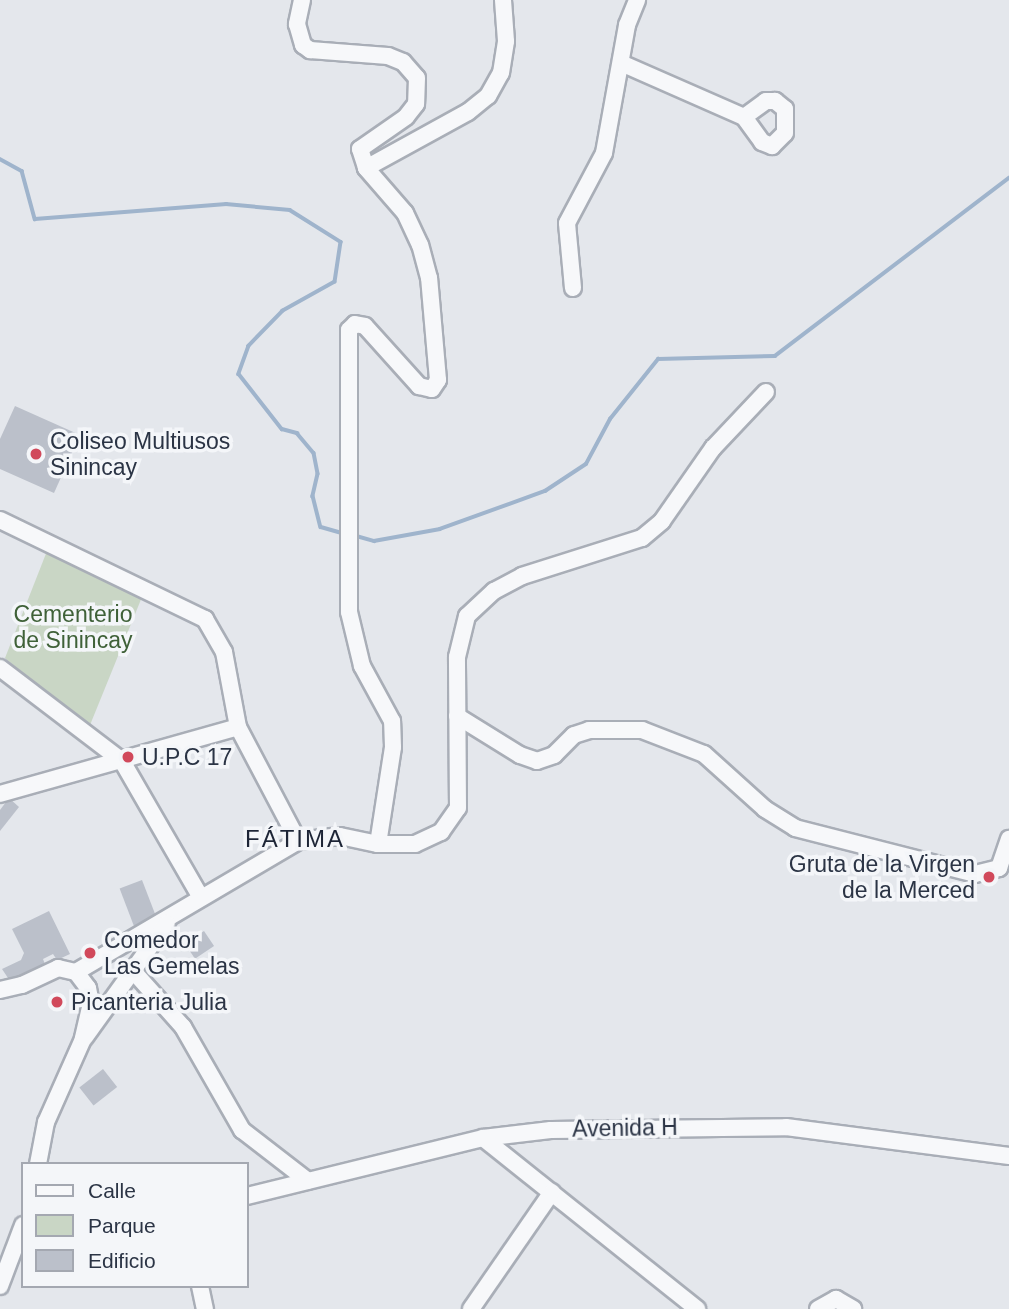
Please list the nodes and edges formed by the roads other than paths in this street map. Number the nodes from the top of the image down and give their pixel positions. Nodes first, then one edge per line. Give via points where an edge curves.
1 (302, 0) edge
2 (503, 0) edge
3 (637, 0) edge
4 (621, 63) junction
5 (744, 117) dead end
6 (366, 168) junction
7 (573, 288) dead end
8 (766, 392) dead end
9 (0, 520) edge
10 (0, 668) edge
11 (457, 716) junction
12 (238, 727) junction
13 (122, 761) junction
14 (0, 794) edge
15 (1009, 839) edge
16 (298, 841) junction
17 (378, 844) junction
18 (201, 898) junction
19 (167, 922) junction
20 (76, 972) junction
21 (134, 972) junction
22 (0, 990) edge
23 (83, 1039) junction
24 (483, 1139) junction
25 (1009, 1156) edge
26 (38, 1162) edge
27 (308, 1181) junction
28 (552, 1192) junction
29 (248, 1196) edge
30 (21, 1230) edge
31 (0, 1286) edge
32 (200, 1288) edge
33 (205, 1309) edge
34 (471, 1309) edge
35 (697, 1309) edge
36 (818, 1309) edge
37 (853, 1309) edge

1 - 6 street via 297,24 303,45 310,50 388,56 403,62 417,78 416,104 406,117 360,149
2 - 6 street via 506,41 500,73 488,96
3 - 4 street
4 - 5 street
4 - 7 street via 604,153 568,223
6 - 17 street via 405,213 421,245 429,278 438,380 432,389 419,386 365,326 355,324 348,330 348,547 354,641 362,666 392,721 387,796
8 - 11 street via 713,448 662,521 642,538 522,576 494,591 467,616 457,657
9 - 12 street via 205,619 224,652
10 - 13 street
11 - 15 street via 537,761 554,755 574,736 589,730 642,730 704,754 765,809 795,828 975,874 999,868
11 - 17 street via 458,808 441,832 415,844
12 - 13 street
12 - 16 street
13 - 14 street
13 - 18 street
16 - 17 street via 329,835
16 - 18 street
18 - 19 street
19 - 20 street
19 - 21 street
20 - 22 street via 58,968
20 - 23 street via 88,988 90,1003
21 - 23 street
21 - 27 street via 183,1027 242,1130
23 - 26 street via 46,1122
24 - 25 street, Avenida H via 551,1130 786,1127
24 - 27 street, Avenida H
24 - 28 street
27 - 29 street, Avenida H
28 - 34 street
28 - 35 street
30 - 31 street
32 - 33 street
36 - 37 street via 836,1299

